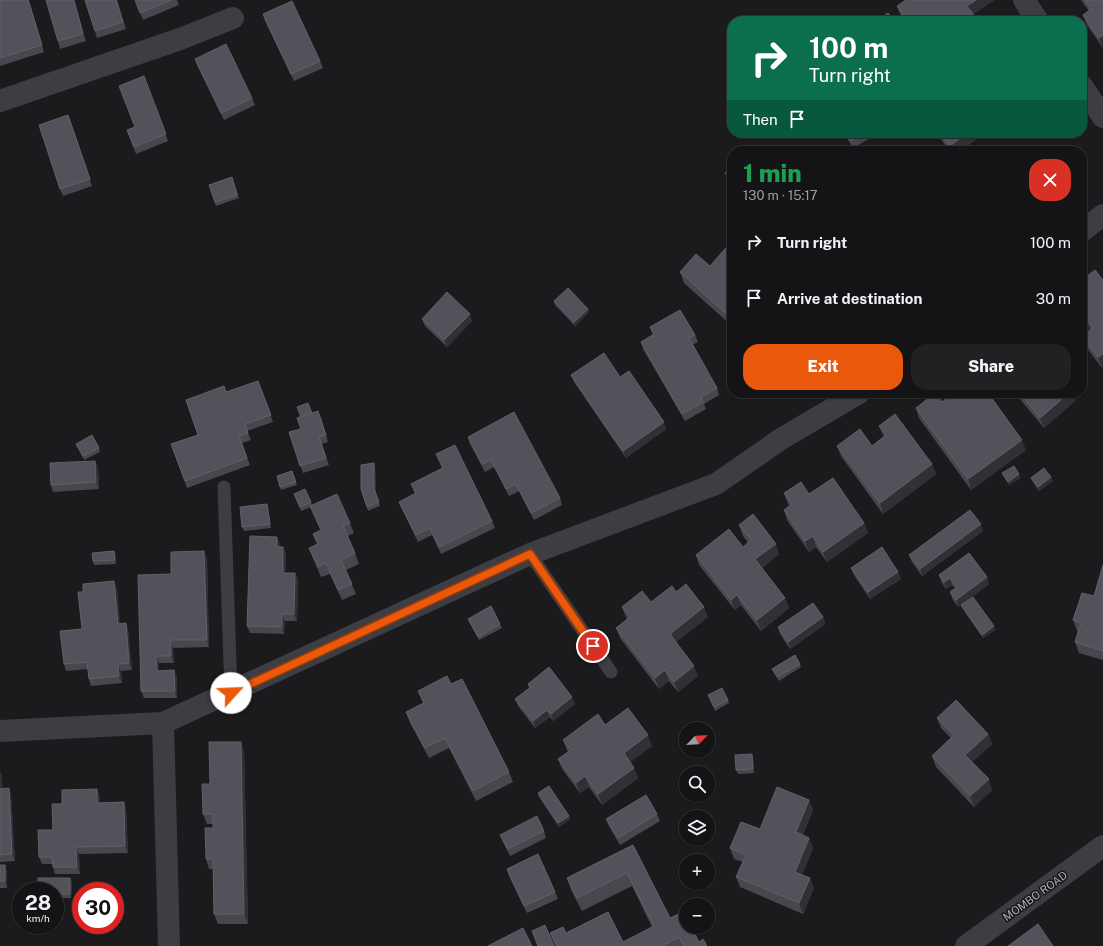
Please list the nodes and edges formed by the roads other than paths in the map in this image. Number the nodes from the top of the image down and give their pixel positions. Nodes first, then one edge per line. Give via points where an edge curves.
1 (1024, 0) edge
2 (1035, 16) edge
3 (233, 18) dead end
4 (1087, 93) edge
5 (0, 101) edge
6 (1103, 117) edge
7 (1103, 215) edge
8 (1087, 227) edge
9 (851, 398) edge
10 (224, 487) dead end
11 (530, 554) junction
12 (611, 672) dead end
13 (231, 693) junction
14 (163, 723) junction
15 (0, 731) edge
16 (1103, 846) edge
17 (169, 946) edge
18 (966, 946) edge

1 - 2 street
3 - 5 street
4 - 6 street
7 - 8 street
9 - 11 street via 782,439 716,484
10 - 13 lane
11 - 12 lane
11 - 13 street
13 - 14 street
14 - 15 street
14 - 17 street
16 - 18 street, MOMBO ROAD

